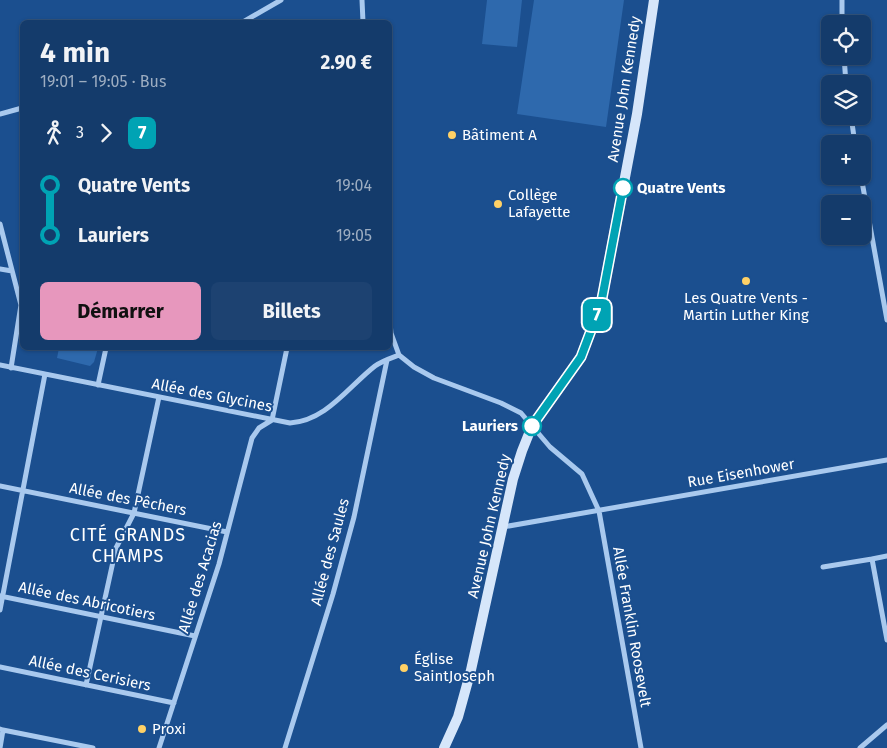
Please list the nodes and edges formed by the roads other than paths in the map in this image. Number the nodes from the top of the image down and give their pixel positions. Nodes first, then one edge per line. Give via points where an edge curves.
1 (281, 0) edge
2 (362, 0) edge
3 (654, 0) edge
4 (842, 0) edge
5 (842, 15) edge
6 (246, 20) edge
7 (363, 20) edge
8 (20, 109) edge
9 (0, 114) edge
10 (862, 185) edge
11 (0, 224) edge
12 (0, 269) edge
13 (12, 271) junction
14 (20, 301) edge
15 (20, 318) edge
16 (887, 320) edge
17 (392, 336) edge
18 (106, 350) edge
19 (287, 350) edge
20 (399, 355) junction
21 (387, 360) junction
22 (0, 365) edge
23 (11, 368) junction
24 (45, 374) junction
25 (98, 385) junction
26 (159, 397) junction
27 (272, 420) junction
28 (532, 426) junction
29 (887, 460) edge
30 (0, 486) edge
31 (23, 490) junction
32 (599, 511) junction
33 (134, 513) junction
34 (503, 527) junction
35 (227, 532) junction
36 (887, 556) edge
37 (872, 559) junction
38 (823, 567) dead end
39 (1, 597) edge
40 (0, 610) edge
41 (102, 617) junction
42 (196, 636) junction
43 (887, 640) edge
44 (0, 667) edge
45 (86, 685) junction
46 (174, 703) junction
47 (887, 725) edge
48 (2, 730) edge
49 (861, 747) edge
50 (0, 748) edge
51 (93, 748) edge
52 (159, 748) edge
53 (285, 748) edge
54 (444, 748) edge
55 (641, 748) edge

1 - 6 street
2 - 7 street
3 - 28 main road, Avenue John Kennedy via 637,114 601,304 581,357
4 - 5 street
8 - 9 street
10 - 16 street
11 - 13 street
12 - 13 street
13 - 14 street
15 - 23 street
17 - 20 street
18 - 25 street
19 - 27 street
20 - 21 street, Allée des Glycines
20 - 28 street via 434,378 521,413
21 - 27 street, Allée des Glycines via 377,364 322,414 303,422
21 - 53 street, Allée des Saules via 354,517
22 - 23 street, Allée des Glycines
23 - 24 street, Allée des Glycines
24 - 25 street, Allée des Glycines
24 - 31 street
25 - 26 street, Allée des Glycines
26 - 27 street, Allée des Glycines
26 - 33 street
27 - 35 street, Allée des Acacias via 259,428 252,438
28 - 32 street via 550,447 582,474
28 - 34 main road, Avenue John Kennedy via 513,479
29 - 32 street, Rue Eisenhower
30 - 31 street, Allée des Pêchers
31 - 33 street, Allée des Pêchers
31 - 39 street
32 - 34 street, Rue Eisenhower
32 - 55 street, Allée Franklin Roosevelt
33 - 35 street, Allée des Pêchers
33 - 41 street via 116,548
34 - 54 main road, Avenue John Kennedy via 471,670 458,717
35 - 42 street, Allée des Acacias
36 - 37 street
37 - 38 street
37 - 43 street
39 - 40 street
39 - 41 street, Allée des Abricotiers
41 - 42 street, Allée des Abricotiers
41 - 45 street
42 - 46 street, Allée des Acacias
44 - 45 street, Allée des Cerisiers
45 - 46 street, Allée des Cerisiers
46 - 52 street, Allée des Acacias
47 - 49 street
48 - 50 street
48 - 51 street

